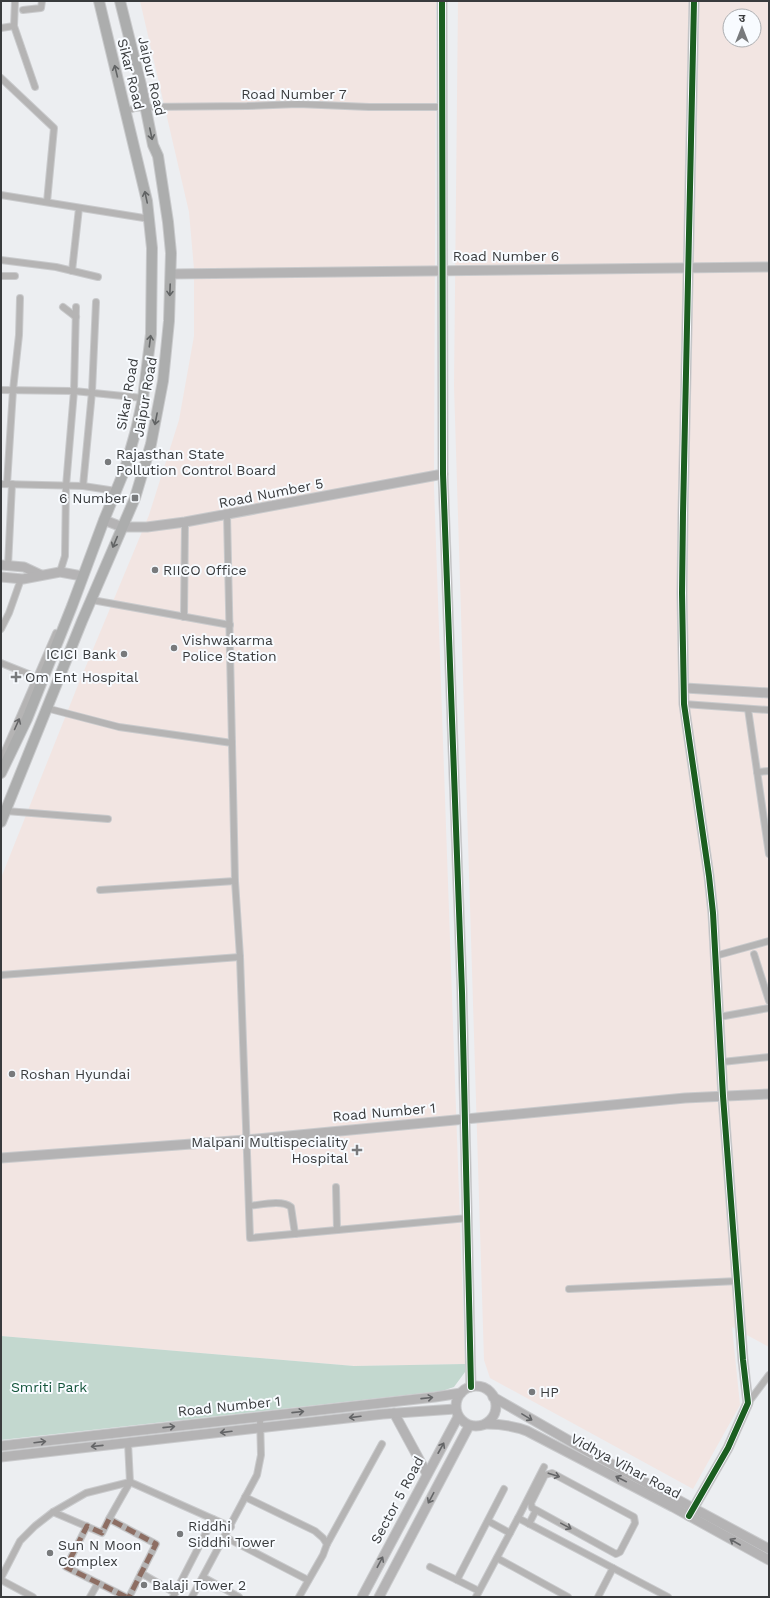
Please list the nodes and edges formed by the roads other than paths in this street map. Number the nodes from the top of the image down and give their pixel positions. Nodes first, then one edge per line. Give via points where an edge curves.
1 (15, 1) edge
2 (42, 1) edge
3 (99, 1) edge
4 (120, 1) edge
5 (442, 1) edge
6 (694, 1) edge
7 (23, 10) dead end
8 (14, 26) junction
9 (1, 28) edge
10 (1, 78) edge
11 (35, 87) dead end
12 (145, 107) junction
13 (442, 107) junction
14 (126, 111) junction
15 (1, 194) edge
16 (47, 202) junction
17 (79, 208) junction
18 (150, 219) junction
19 (1, 260) edge
20 (769, 267) edge
21 (689, 268) junction
22 (443, 270) junction
23 (72, 271) junction
24 (171, 274) junction
25 (1, 276) edge
26 (15, 276) dead end
27 (98, 277) dead end
28 (20, 298) dead end
29 (96, 302) dead end
30 (63, 307) dead end
31 (76, 307) dead end
32 (76, 317) junction
33 (1, 390) edge
34 (13, 390) junction
35 (74, 391) junction
36 (92, 392) junction
37 (143, 398) junction
38 (443, 474) junction
39 (7, 484) edge
40 (66, 486) junction
41 (84, 486) junction
42 (116, 491) junction
43 (226, 515) junction
44 (104, 520) junction
45 (185, 522) junction
46 (122, 527) junction
47 (5, 565) edge
48 (60, 572) junction
49 (41, 575) junction
50 (82, 576) junction
51 (1, 577) edge
52 (21, 578) junction
53 (92, 600) junction
54 (184, 617) junction
55 (230, 625) junction
56 (1, 629) edge
57 (1, 663) edge
58 (40, 678) junction
59 (685, 688) junction
60 (769, 693) edge
61 (684, 704) junction
62 (46, 708) junction
63 (748, 708) junction
64 (769, 710) edge
65 (232, 743) junction
66 (1, 760) edge
67 (769, 771) edge
68 (1, 772) edge
69 (757, 772) junction
70 (6, 812) junction
71 (766, 818) edge
72 (108, 819) dead end
73 (1, 822) edge
74 (769, 854) edge
75 (236, 881) junction
76 (100, 890) dead end
77 (769, 941) edge
78 (754, 954) dead end
79 (715, 956) junction
80 (240, 957) junction
81 (1, 975) edge
82 (769, 1001) edge
83 (769, 1008) edge
84 (719, 1017) junction
85 (769, 1057) edge
86 (722, 1062) junction
87 (769, 1094) edge
88 (723, 1096) junction
89 (465, 1119) junction
90 (246, 1140) junction
91 (1, 1158) edge
92 (336, 1187) dead end
93 (249, 1206) junction
94 (468, 1218) junction
95 (337, 1230) junction
96 (295, 1234) junction
97 (738, 1281) junction
98 (569, 1289) dead end
99 (769, 1375) edge
100 (471, 1387) junction
101 (461, 1393) junction
102 (494, 1397) junction
103 (748, 1403) junction
104 (394, 1412) junction
105 (457, 1413) junction
106 (260, 1417) junction
107 (486, 1424) junction
108 (469, 1426) junction
109 (261, 1428) junction
110 (128, 1443) junction
111 (382, 1444) dead end
112 (1, 1446) edge
113 (1, 1457) edge
114 (544, 1467) dead end
115 (427, 1474) junction
116 (130, 1482) junction
117 (504, 1489) dead end
118 (245, 1497) junction
119 (536, 1510) junction
120 (53, 1512) junction
121 (691, 1512) junction
122 (518, 1518) junction
123 (213, 1519) junction
124 (110, 1520) junction
125 (488, 1521) junction
126 (529, 1524) junction
127 (87, 1526) junction
128 (231, 1527) junction
129 (510, 1532) junction
130 (225, 1537) junction
131 (585, 1537) junction
132 (595, 1543) junction
133 (327, 1544) junction
134 (769, 1549) edge
135 (579, 1550) junction
136 (589, 1555) junction
137 (496, 1558) junction
138 (769, 1560) edge
139 (430, 1567) dead end
140 (613, 1568) junction
141 (141, 1573) junction
142 (203, 1578) junction
143 (1, 1579) edge
144 (308, 1580) junction
145 (457, 1580) junction
146 (98, 1583) junction
147 (477, 1594) edge
148 (174, 1595) edge
149 (381, 1596) edge
150 (664, 1596) edge
151 (33, 1597) edge
152 (90, 1597) edge
153 (126, 1597) edge
154 (129, 1597) edge
155 (192, 1597) edge
156 (239, 1597) edge
157 (299, 1597) edge
158 (362, 1597) edge
159 (568, 1597) edge
160 (598, 1597) edge

1 - 8 street
2 - 7 street via 41,8
14 -> 3 main road, Sikar Road
4 - 12 main road, Jaipur Road
5 - 13 street
6 - 21 street
8 - 9 street
8 - 11 street
10 - 16 street via 54,128
12 - 13 street, Road Number 7 via 298,104
12 - 14 street, Road Number 7
12 -> 24 main road, Jaipur Road via 153,145 158,156 163,188
13 - 22 street
18 -> 14 main road, Sikar Road
15 - 16 street
16 - 17 street
17 - 18 street
17 - 23 street
37 -> 18 main road, Sikar Road via 151,327
19 - 23 street
20 - 21 street, Road Number 6
21 - 22 street, Road Number 6
21 - 59 street via 682,593
22 - 24 street, Road Number 6
22 - 38 street
23 - 27 street
24 -> 46 main road, Jaipur Road via 166,354 157,414 142,479
25 - 26 street
28 - 34 street
29 - 36 street
30 - 32 street
31 - 32 street
32 - 35 street
33 - 34 street
34 - 35 street
34 - 39 street
35 - 36 street
35 - 40 street
36 - 37 street
36 - 41 street
37 - 42 main road, Sikar Road via 125,469
38 - 43 street, Road Number 5
38 - 89 street
39 - 40 street
39 - 47 street
40 - 41 street
40 - 48 street via 65,556
41 - 42 street
42 - 44 main road, Sikar Road
43 - 45 street, Road Number 5
43 - 55 street
44 - 46 street, Road Number 5
44 - 50 main road, Sikar Road
45 - 46 street, Road Number 5
45 - 54 street
46 -> 53 main road, Jaipur Road
47 - 49 street via 24,567
48 - 49 street
48 - 50 street
49 - 52 street
50 - 58 main road, Sikar Road via 72,606
51 - 52 street
52 - 56 street
53 - 54 street
53 - 62 main road, Jaipur Road
54 - 55 street
55 - 65 street
57 - 58 street
66 -> 58 street
58 - 68 main road, Sikar Road via 27,718
59 - 60 street
59 - 61 street
61 - 63 street
61 - 79 street via 709,876
62 - 65 street via 119,727
62 - 70 main road, Jaipur Road
63 - 64 street
63 - 69 street
65 - 75 street
67 - 69 street
69 - 71 street
70 - 72 street
70 - 73 main road, Jaipur Road
71 - 74 street
75 - 76 street
75 - 80 street
77 - 79 street
78 - 82 street
79 - 84 street
80 - 81 street
80 - 90 street
83 - 84 street
84 - 86 street
85 - 86 street
86 - 88 street
87 - 88 street, Road Number 1
88 - 89 street, Road Number 1
88 - 97 street
89 - 90 street, Road Number 1
89 - 94 street
90 - 91 street, Road Number 1
90 - 93 street
92 - 95 street
93 - 96 street via 280,1203 288,1205 291,1207
93 - 96 street via 250,1238
94 - 95 street
94 - 100 street
95 - 96 street
97 - 98 street
97 - 103 street
99 - 103 street
100 - 101 street
100 - 102 street via 484,1388
101 - 105 street via 456,1400
106 -> 101 street, Road Number 1
102 - 107 street via 494,1414
102 -> 121 street, Vidhya Vihar Road
103 - 121 street via 728,1448
104 - 105 street, Road Number 1
104 -> 109 street, Road Number 1
104 - 115 street
105 - 108 street
115 -> 105 street, Sector 5 Road
106 - 109 street
112 -> 106 street, Road Number 1
107 - 108 street
121 -> 107 street, Vidhya Vihar Road via 527,1431 517,1427
108 -> 149 street, Sector 5 Road
109 -> 110 street, Road Number 1
109 - 118 street via 260,1467
110 -> 113 street, Road Number 1
110 - 116 street
111 - 133 street
114 - 122 street
158 -> 115 street, Sector 5 Road
116 - 120 street via 86,1493
116 - 123 street
116 - 124 street
117 - 125 street
118 - 128 street
118 - 133 street via 315,1531
119 - 126 street
119 -> 131 street
119 -> 132 street via 532,1508 531,1503 545,1475 552,1473 634,1517 635,1523 618,1554
120 - 127 street
120 - 143 street via 20,1541
121 - 134 street, Vidhya Vihar Road
138 -> 121 street, Vidhya Vihar Road
122 - 126 street
122 - 129 street
123 - 128 street
123 - 148 street
124 - 127 street via 102,1533
124 - 141 street via 156,1544
125 - 129 street
125 - 145 street
126 - 135 street
127 - 146 street via 66,1567
128 - 130 street
129 - 137 street
130 - 142 street
130 - 144 street
131 - 132 street
131 - 135 street
132 - 136 street
133 - 144 street
135 - 136 street
136 - 140 street
137 - 147 street
137 - 159 street
139 - 145 street
140 - 150 street
140 - 160 street
141 - 148 street
141 - 154 street
142 - 155 street
142 - 156 street
143 - 151 street
144 - 157 street
145 - 147 street
146 - 152 street
146 - 153 street

